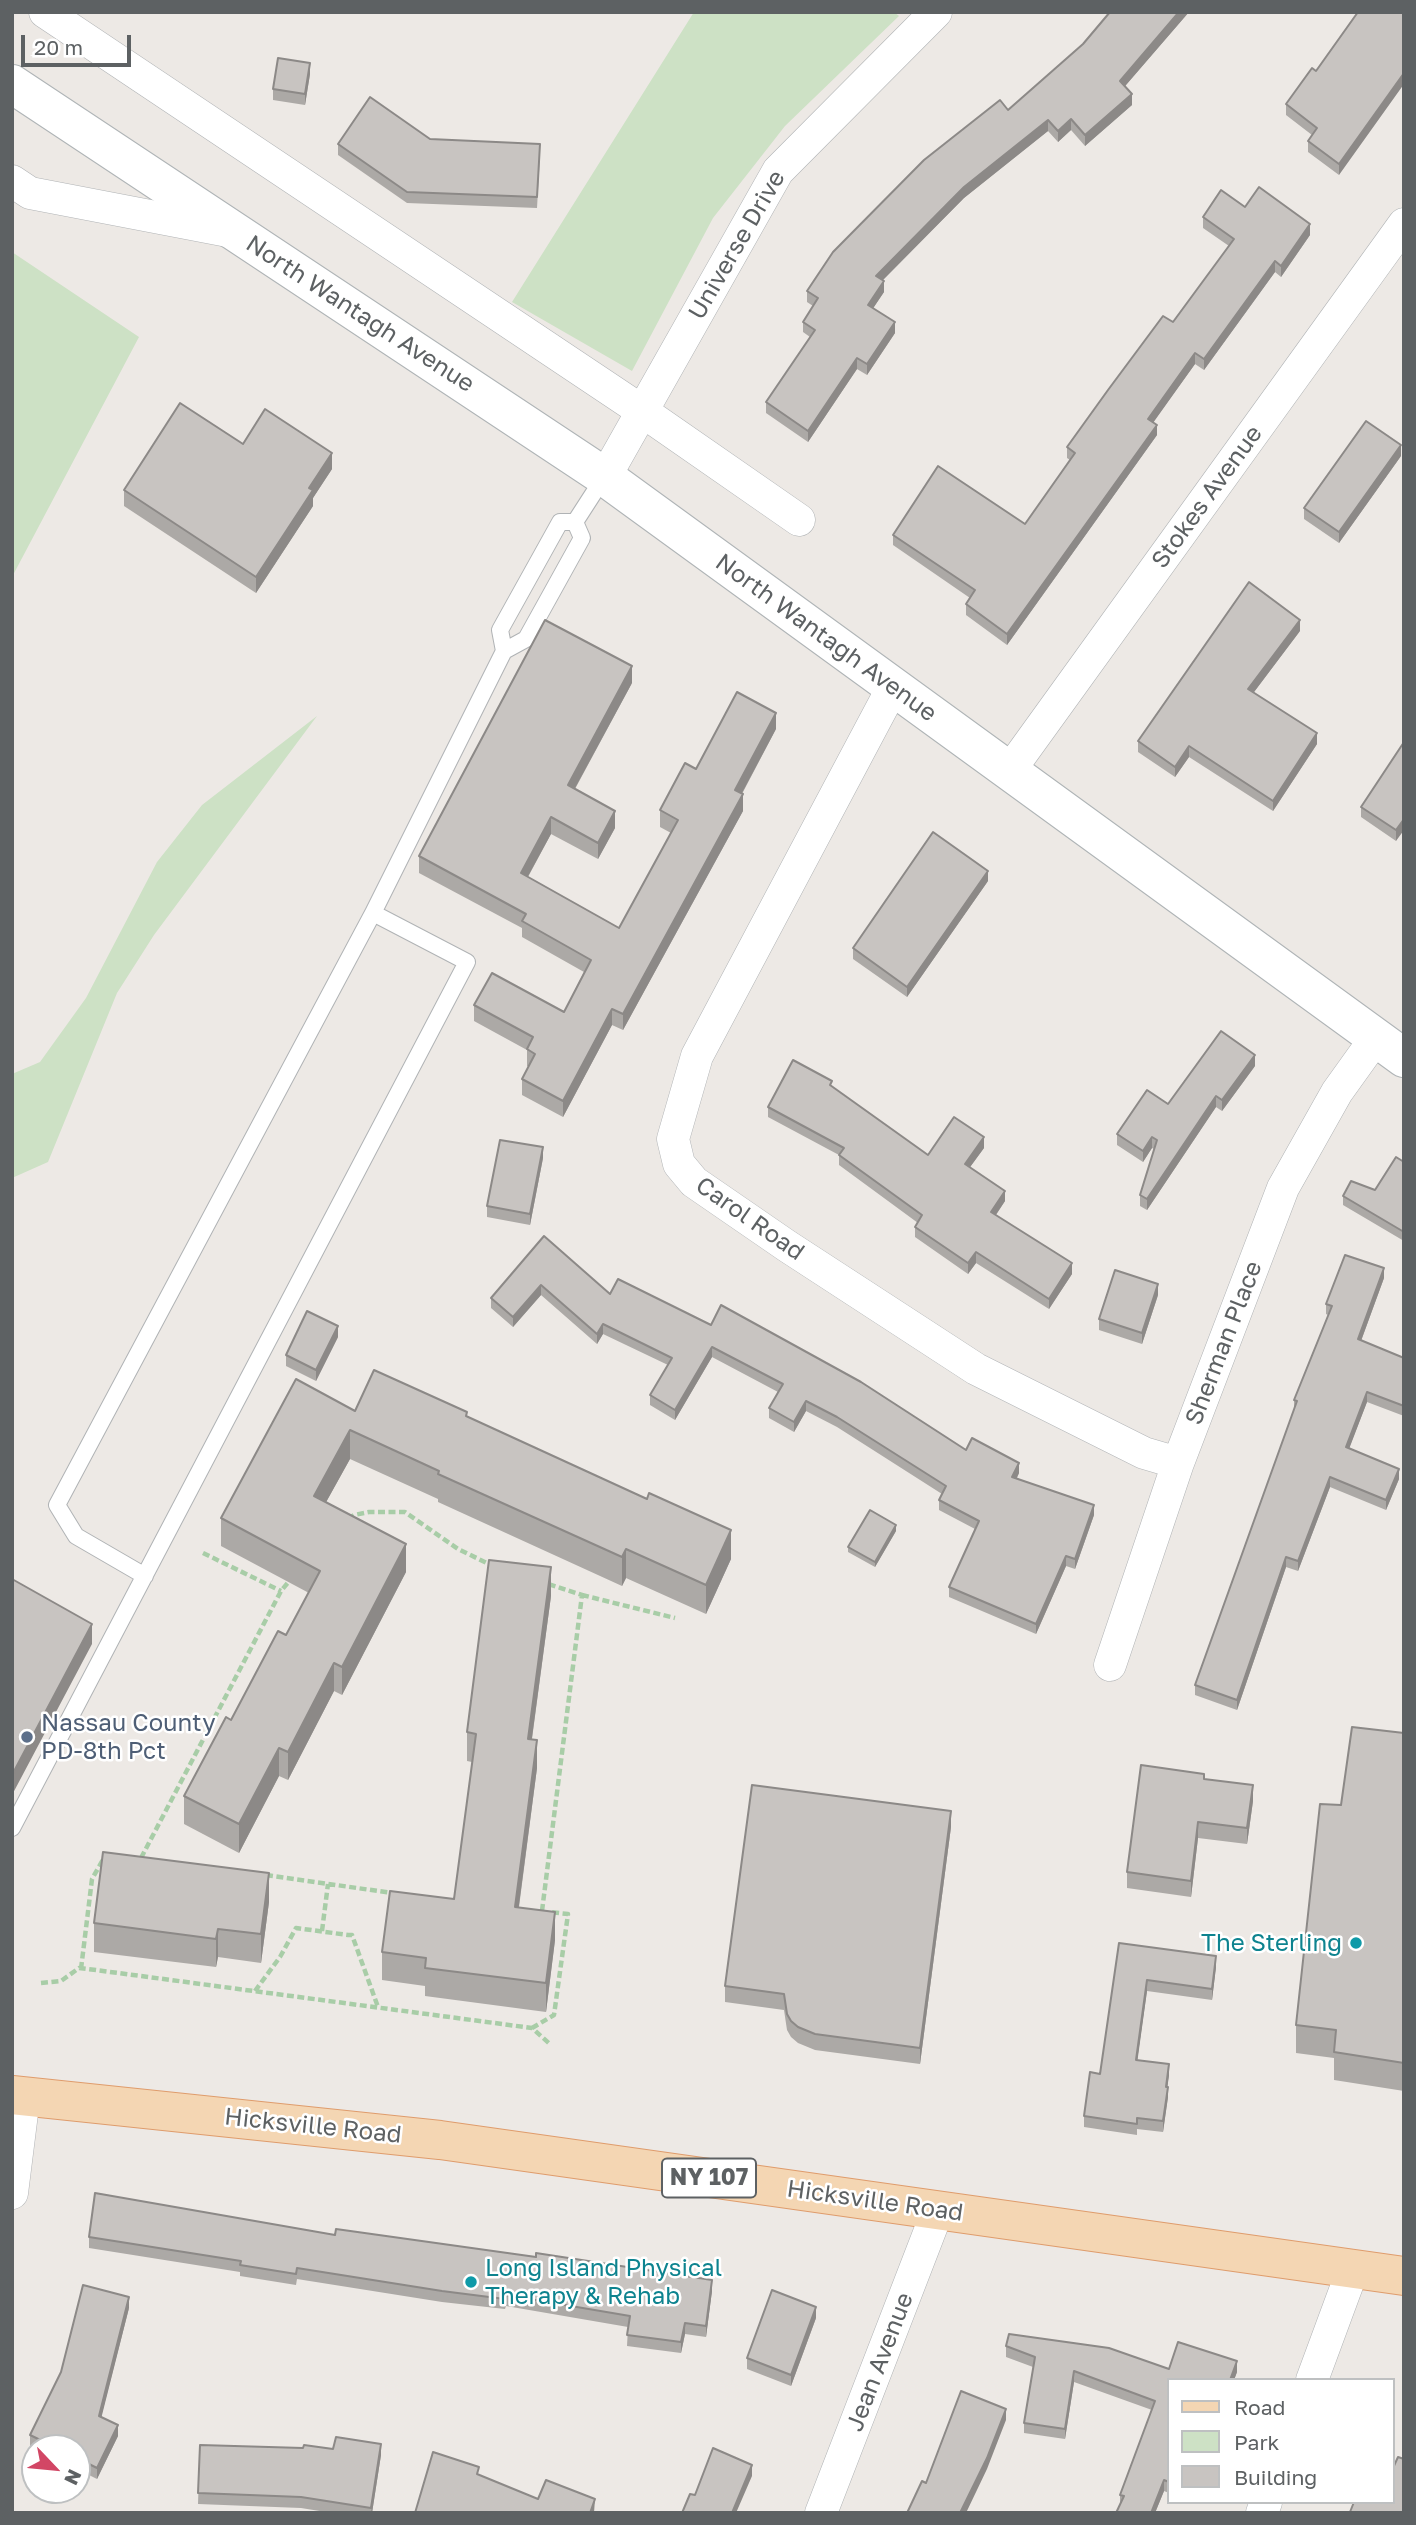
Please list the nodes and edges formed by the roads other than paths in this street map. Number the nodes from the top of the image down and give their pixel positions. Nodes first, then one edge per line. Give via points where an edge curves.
1 (45, 12) edge
2 (936, 12) edge
3 (12, 83) edge
4 (12, 181) edge
5 (1404, 224) edge
6 (237, 233) junction
7 (642, 411) junction
8 (605, 477) junction
9 (799, 520) dead end
10 (575, 522) junction
11 (504, 651) junction
12 (893, 687) junction
13 (1010, 770) junction
14 (373, 912) junction
15 (1389, 1048) edge
16 (1178, 1463) junction
17 (145, 1576) junction
18 (1110, 1665) dead end
19 (12, 1828) edge
20 (18, 2096) edge
21 (12, 2193) edge
22 (938, 2210) junction
23 (1353, 2269) junction
24 (1404, 2276) edge
25 (1313, 2378) edge
26 (821, 2513) edge

1 - 7 street
2 - 7 street, Universe Drive via 778,171
3 - 6 main road, North Wantagh Avenue
4 - 6 street, North Wantagh Avenue via 30,193
5 - 13 street, Stokes Avenue
6 - 8 main road, North Wantagh Avenue
7 - 8 street, Universe Drive
7 - 9 street
8 - 10 lane
8 - 12 main road, North Wantagh Avenue
10 - 11 lane via 582,538 533,628 526,639
10 - 11 lane via 560,522 500,630
11 - 14 lane
12 - 13 main road, North Wantagh Avenue
12 - 16 street, Carol Road via 697,1056 673,1139 679,1164 694,1182 735,1211 976,1368 1144,1452
13 - 15 main road, North Wantagh Avenue
14 - 17 lane via 57,1505 76,1536
14 - 17 lane via 467,962
15 - 16 street, Sherman Place via 1337,1092 1283,1188
16 - 18 street, Sherman Place
17 - 19 lane
20 - 21 street
20 - 22 main road, Hicksville Road / NY 107 via 440,2140
22 - 23 main road, Hicksville Road / NY 107
22 - 26 street, Jean Avenue
23 - 24 main road, Hicksville Road / NY 107
23 - 25 street

